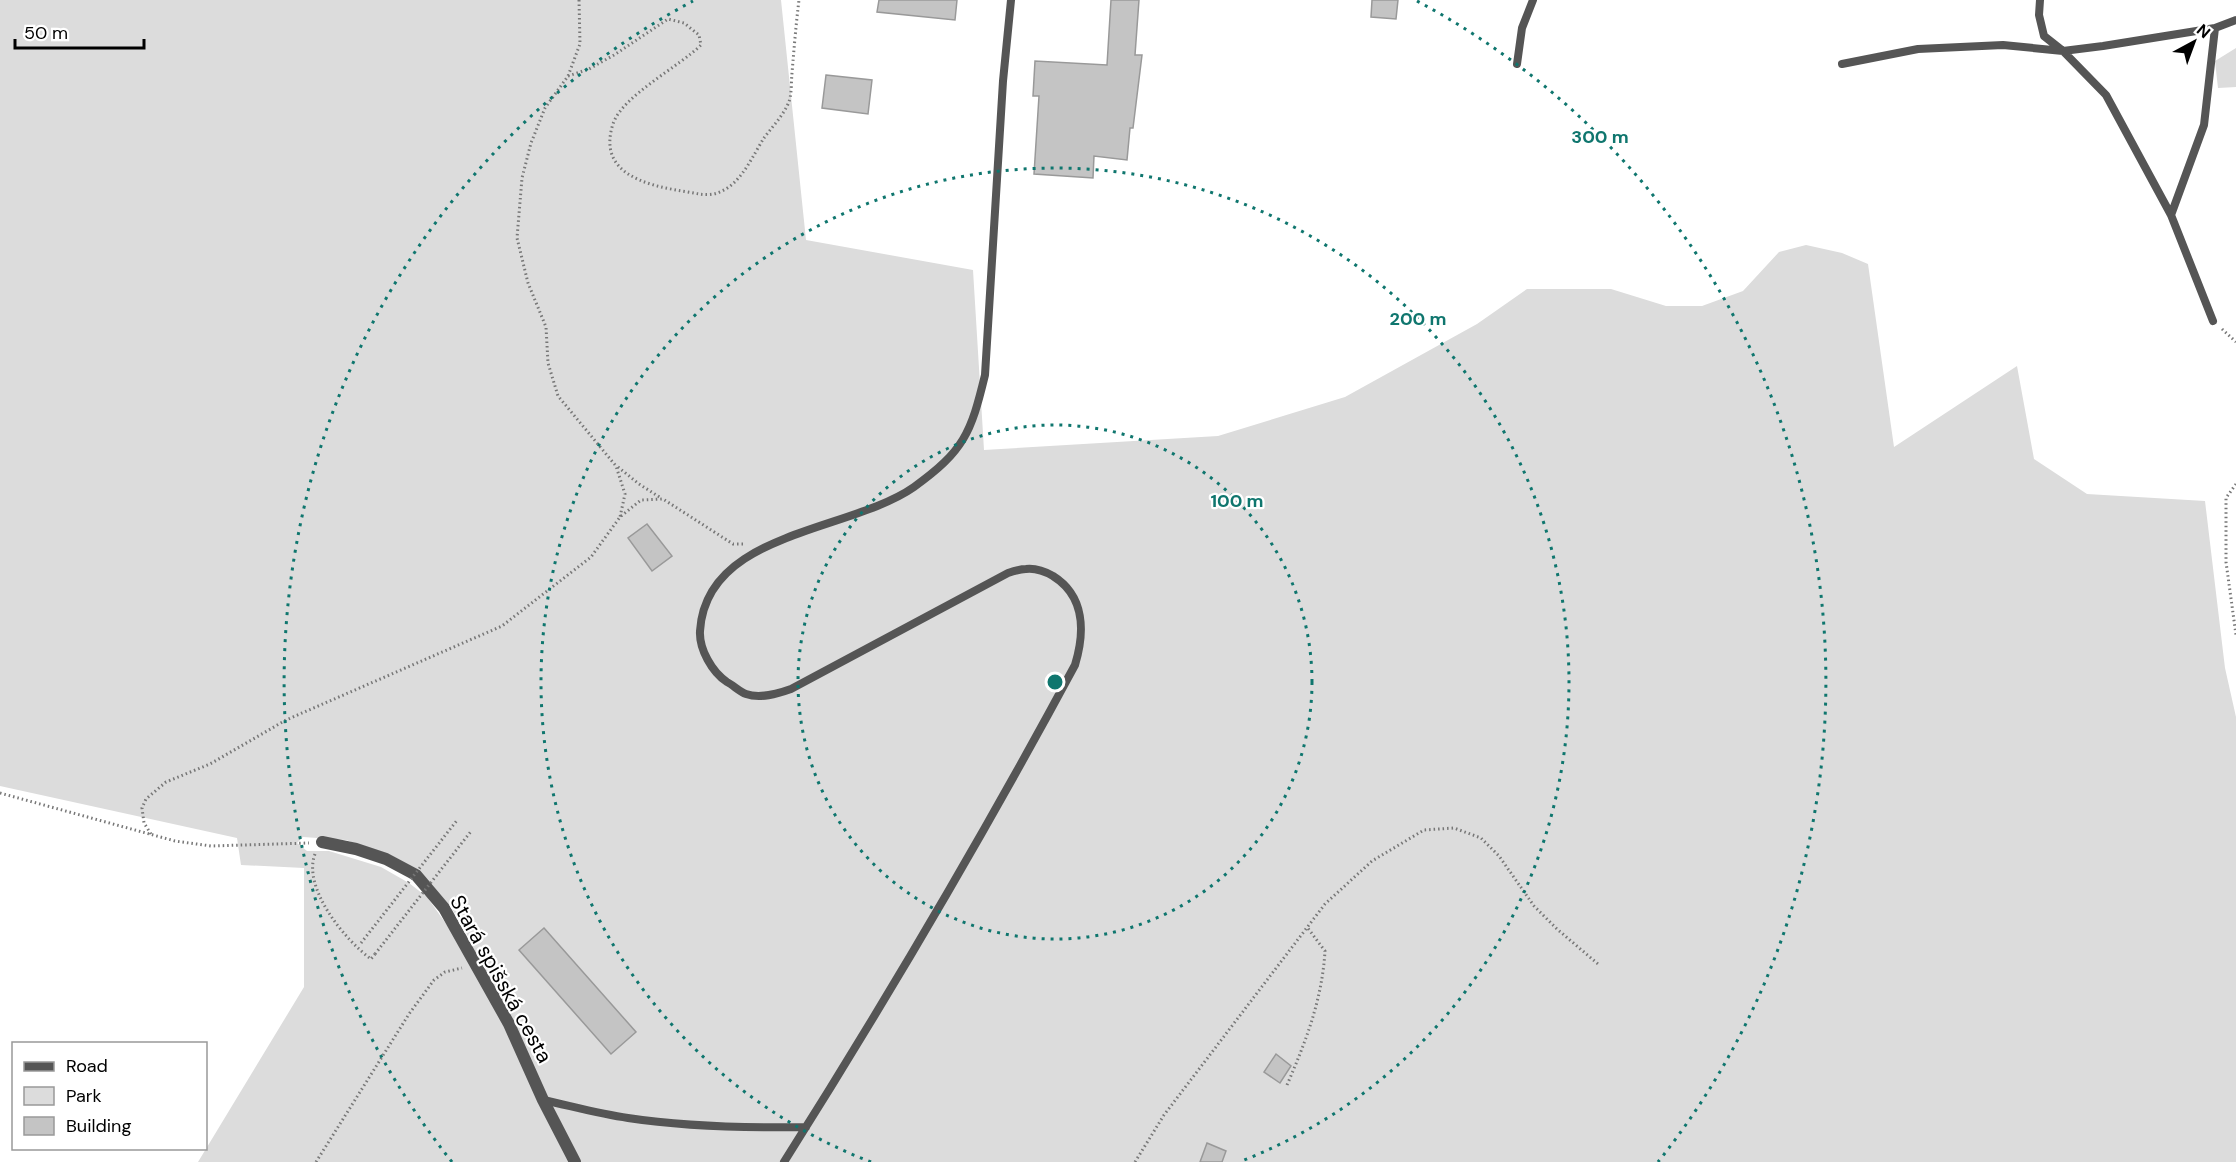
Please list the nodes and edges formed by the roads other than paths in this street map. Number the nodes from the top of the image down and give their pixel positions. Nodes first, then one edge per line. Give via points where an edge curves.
1 (1011, 0) edge
2 (1533, 0) edge
3 (2040, 0) edge
4 (2236, 20) edge
5 (2215, 28) junction
6 (2063, 51) junction
7 (1517, 64) dead end
8 (1842, 64) dead end
9 (2171, 214) junction
10 (2213, 321) dead end
11 (322, 842) road end
12 (543, 1100) junction
13 (807, 1127) junction
14 (575, 1162) edge
15 (784, 1162) edge

1 - 13 lane via 985,375 969,432 957,449 912,488 767,546 735,566 712,588 701,615 699,637 707,659 723,679 746,694 770,696 1018,570 1048,573 1061,581 1075,597 1081,618 1082,644 1070,674 937,911
2 - 7 lane via 1522,28
3 - 6 lane via 2044,36
4 - 5 lane
5 - 6 lane
5 - 9 lane via 2204,125
6 - 8 lane via 2003,45 1918,49
6 - 9 lane via 2106,96
9 - 10 lane
11 - 12 street, Stará spišská cesta via 386,859 416,875 444,908 509,1024
12 - 13 lane via 674,1124
12 - 14 street, Stará spišská cesta
13 - 15 lane

